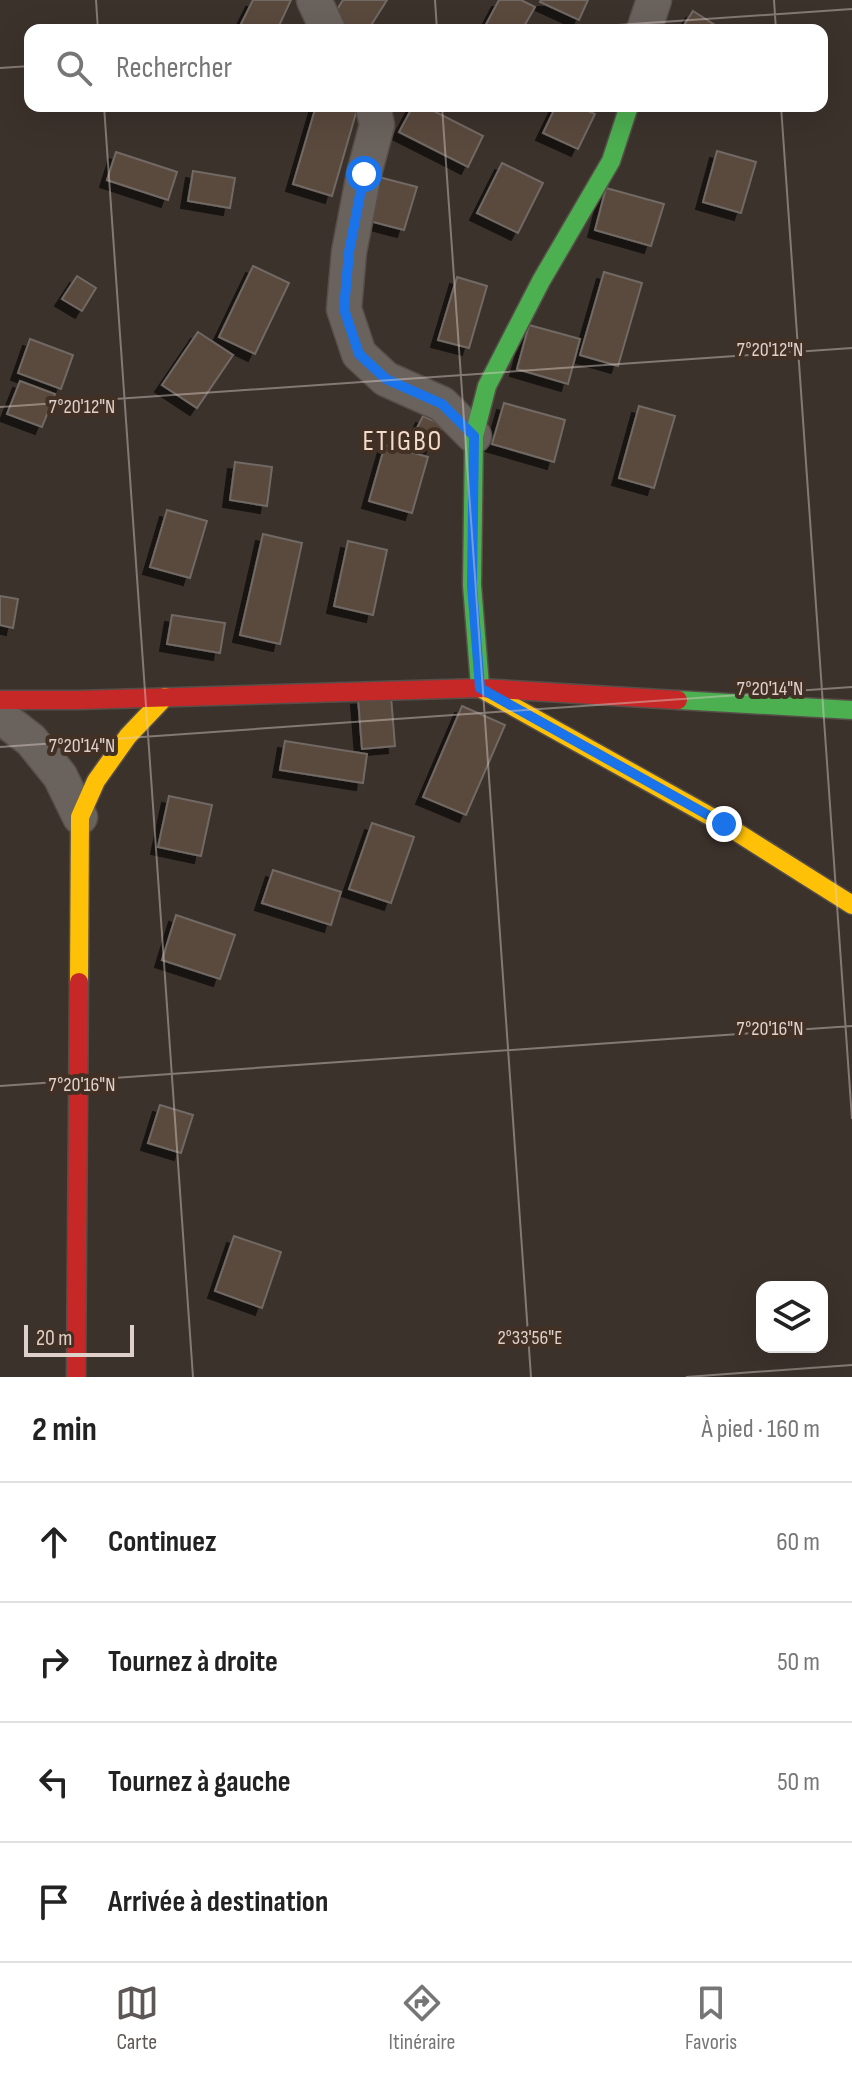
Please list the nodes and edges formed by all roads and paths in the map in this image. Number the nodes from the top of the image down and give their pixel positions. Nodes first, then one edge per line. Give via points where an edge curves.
1 (314, 0) edge
2 (654, 0) edge
3 (325, 24) edge
4 (646, 24) edge
5 (374, 112) edge
6 (627, 112) edge
7 (474, 436) junction
8 (480, 688) junction
9 (165, 697) junction
10 (0, 700) edge
11 (852, 710) edge
12 (0, 716) edge
13 (80, 817) junction
14 (852, 905) edge
15 (76, 1377) edge

1 - 3 street
2 - 4 street
5 - 7 street via 377,125 349,252 344,309 359,354 386,379 442,404
6 - 7 street via 611,161 487,386
7 - 8 street via 472,585
8 - 9 street
8 - 11 street
8 - 14 street via 724,824
9 - 10 street
9 - 13 street via 96,781
12 - 13 street via 31,740 60,776
13 - 15 street

